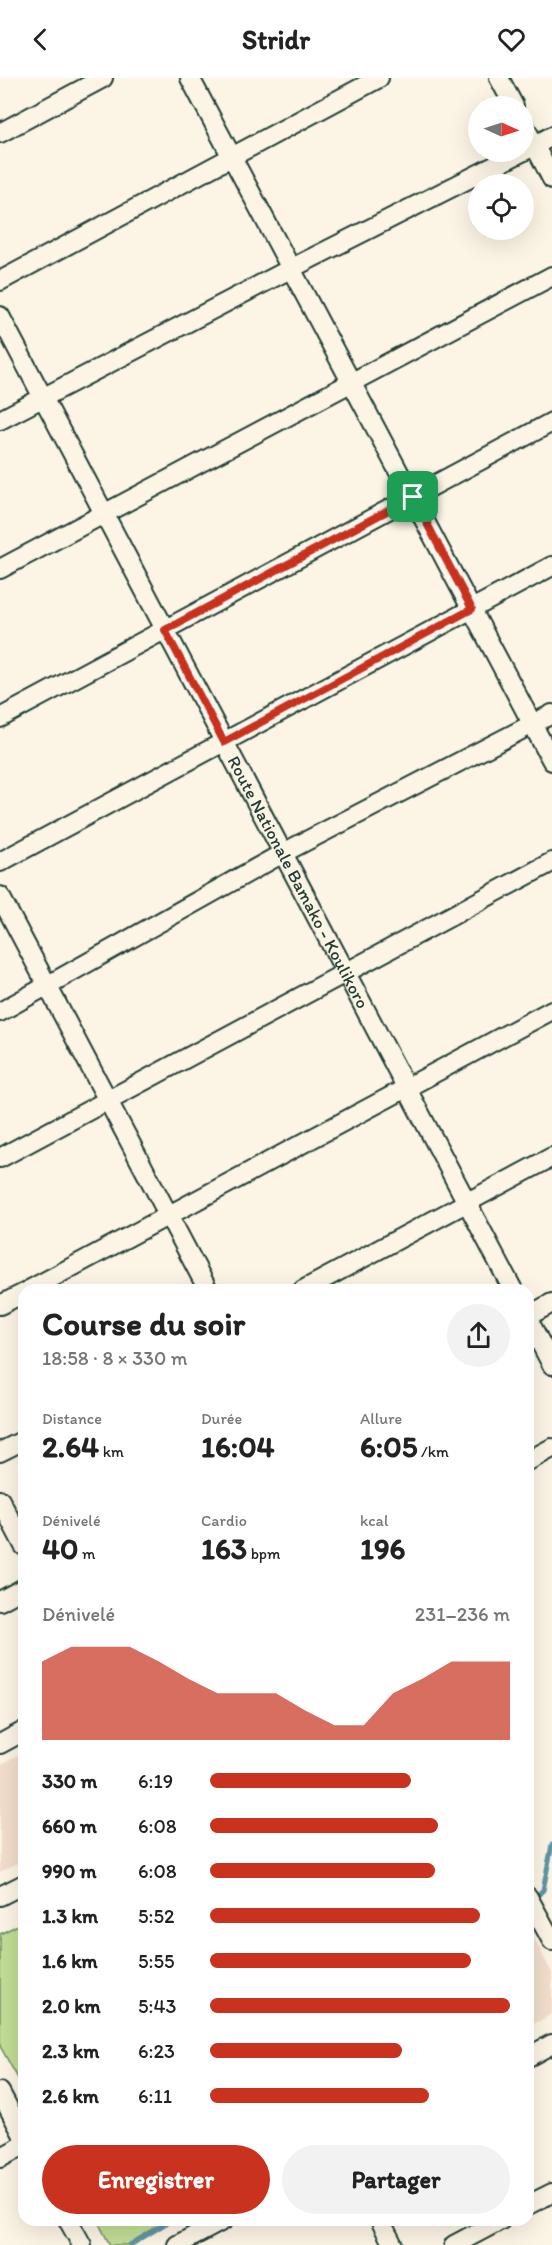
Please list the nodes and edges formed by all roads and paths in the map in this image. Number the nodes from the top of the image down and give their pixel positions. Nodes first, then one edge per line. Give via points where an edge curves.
1 (103, 78) edge
2 (190, 78) edge
3 (379, 78) edge
4 (498, 78) edge
5 (508, 96) edge
6 (0, 133) edge
7 (552, 136) edge
8 (534, 145) edge
9 (232, 157) junction
10 (534, 157) edge
11 (501, 162) edge
12 (552, 179) edge
13 (292, 268) junction
14 (552, 276) edge
15 (0, 281) edge
16 (0, 316) edge
17 (352, 382) junction
18 (42, 396) junction
19 (0, 420) edge
20 (552, 422) edge
21 (413, 497) junction
22 (104, 514) junction
23 (552, 566) edge
24 (0, 569) edge
25 (472, 609) junction
26 (165, 630) junction
27 (552, 714) edge
28 (0, 718) edge
29 (532, 724) junction
30 (224, 742) junction
31 (552, 761) edge
32 (283, 853) junction
33 (0, 862) edge
34 (552, 862) edge
35 (0, 896) edge
36 (346, 973) junction
37 (48, 986) junction
38 (552, 1010) edge
39 (0, 1012) edge
40 (406, 1088) junction
41 (108, 1100) junction
42 (552, 1157) edge
43 (0, 1158) edge
44 (467, 1202) junction
45 (168, 1215) junction
46 (40, 1284) edge
47 (205, 1284) edge
48 (314, 1284) edge
49 (510, 1284) edge
50 (18, 1296) edge
51 (552, 1304) edge
52 (0, 1305) edge
53 (534, 1314) edge
54 (534, 1330) edge
55 (552, 1365) edge
56 (18, 1443) edge
57 (552, 1448) edge
58 (0, 1452) edge
59 (534, 1458) edge
60 (0, 1500) edge
61 (18, 1534) edge
62 (18, 1591) edge
63 (0, 1601) edge
64 (18, 1734) edge
65 (0, 1744) edge
66 (18, 1887) edge
67 (0, 1896) edge
68 (545, 1911) edge
69 (552, 1941) edge
70 (552, 2044) edge
71 (534, 2054) edge
72 (0, 2092) edge
73 (18, 2126) edge
74 (18, 2148) edge
75 (0, 2158) edge
76 (552, 2193) edge
77 (534, 2202) edge
78 (71, 2226) edge
79 (213, 2226) edge
80 (383, 2226) edge
81 (490, 2226) edge
82 (82, 2245) edge
83 (177, 2245) edge
84 (393, 2245) edge
85 (454, 2245) edge

1 - 6 street
2 - 9 street
3 - 9 street
4 - 5 street
7 - 8 street
9 - 13 street
9 - 15 street
10 - 12 street
11 - 13 street
13 - 17 street
13 - 18 street
14 - 17 street
16 - 18 street, Route Nationale Bamako - Koulikoro
17 - 21 street
17 - 22 street
18 - 19 street
18 - 22 street, Route Nationale Bamako - Koulikoro
20 - 21 street
21 - 25 street
21 - 26 street
22 - 24 street
22 - 26 street, Route Nationale Bamako - Koulikoro
23 - 25 street
25 - 29 street
25 - 30 street
26 - 28 street
26 - 30 street, Route Nationale Bamako - Koulikoro
27 - 29 street
29 - 31 street
29 - 32 street
30 - 32 street, Route Nationale Bamako - Koulikoro
30 - 33 street
32 - 36 street, Route Nationale Bamako - Koulikoro
32 - 37 street
34 - 36 street
35 - 37 street
36 - 40 street, Route Nationale Bamako - Koulikoro
36 - 41 street
37 - 39 street
37 - 41 street
38 - 40 street
40 - 44 street, Route Nationale Bamako - Koulikoro
40 - 45 street
41 - 43 street
41 - 45 street
42 - 44 street
44 - 48 street
44 - 49 street, Route Nationale Bamako - Koulikoro
45 - 46 street
45 - 47 street
50 - 52 street
51 - 53 street
54 - 55 street
56 - 58 street
57 - 59 street
60 - 61 street
62 - 63 street
64 - 65 street
66 - 67 street
68 - 69 street
70 - 71 street
72 - 73 street
74 - 75 street
76 - 77 street
78 - 82 street
79 - 83 street
80 - 84 street
81 - 85 street

